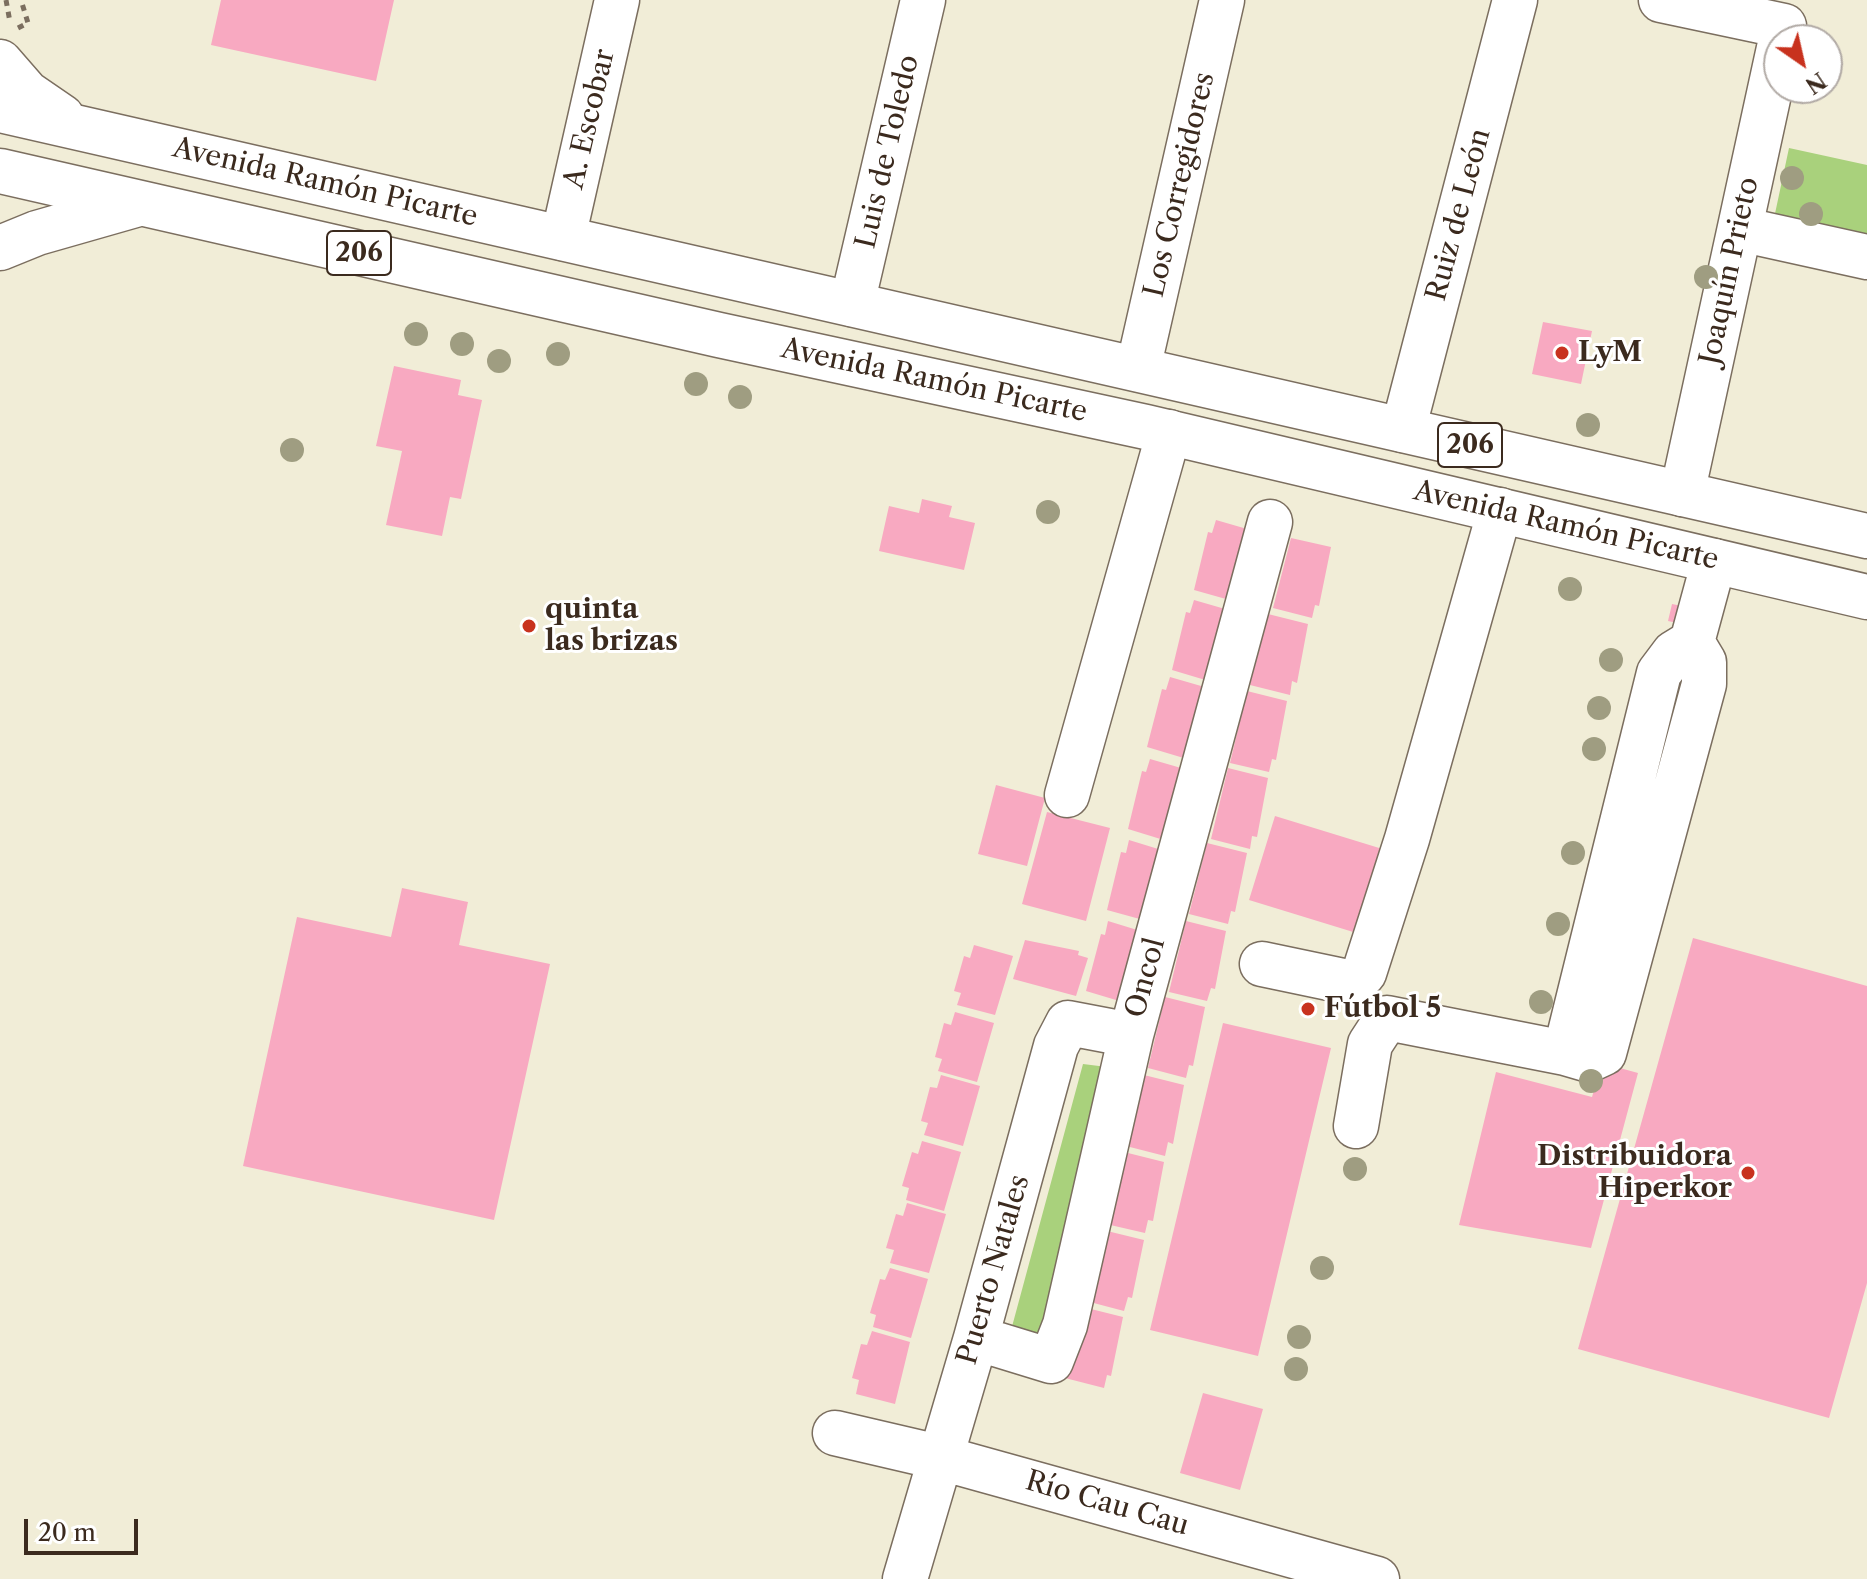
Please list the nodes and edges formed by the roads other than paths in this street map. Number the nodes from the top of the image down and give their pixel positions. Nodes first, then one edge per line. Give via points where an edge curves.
1 (617, 0) edge
2 (923, 0) edge
3 (1222, 0) edge
4 (1515, 0) edge
5 (1661, 0) edge
6 (1763, 24) edge
7 (6, 46) edge
8 (1767, 104) edge
9 (0, 110) edge
10 (77, 127) junction
11 (0, 171) edge
12 (141, 203) junction
13 (1740, 229) junction
14 (563, 238) junction
15 (0, 248) edge
16 (1867, 257) edge
17 (852, 304) junction
18 (1138, 369) junction
19 (1158, 429) junction
20 (1403, 430) junction
21 (1682, 494) junction
22 (1500, 510) junction
23 (1270, 522) dead end
24 (1867, 536) edge
25 (1714, 561) junction
26 (1867, 597) edge
27 (1067, 795) dead end
28 (1262, 964) dead end
29 (1131, 1035) junction
30 (1356, 1126) dead end
31 (976, 1338) junction
32 (835, 1433) dead end
33 (938, 1457) junction
34 (905, 1579) edge
35 (1377, 1579) edge

1 - 14 main road, A. Escobar
2 - 17 main road, Luis de Toledo
3 - 18 main road, Los Corregidores
4 - 20 main road, Ruiz de León
5 - 6 main road
7 - 10 main road via 27,93
8 - 13 main road, Joaquín Prieto
9 - 10 main road, Avenida Ramón Picarte / 206
10 - 14 main road, Avenida Ramón Picarte / 206
11 - 12 main road, Avenida Ramón Picarte / 206
12 - 15 main road
12 - 19 main road, Avenida Ramón Picarte / 206
13 - 16 main road
13 - 21 main road, Joaquín Prieto
14 - 17 main road, Avenida Ramón Picarte / 206
17 - 18 main road, Avenida Ramón Picarte / 206
18 - 19 main road, Los Corregidores via 1135,401
18 - 20 main road, Avenida Ramón Picarte / 206
19 - 22 main road, Avenida Ramón Picarte / 206
19 - 27 main road
20 - 21 main road, Avenida Ramón Picarte / 206
21 - 24 main road, Avenida Ramón Picarte / 206
22 - 25 main road, Avenida Ramón Picarte / 206
22 - 28 main road via 1364,973 1348,982
23 - 29 main road, Oncol
25 - 26 main road, Avenida Ramón Picarte / 206
25 - 30 main road via 1692,642 1674,653 1659,673 1565,1053 1387,1018 1370,1044
29 - 31 main road, Puerto Natales via 1068,1023 1056,1046
29 - 31 main road, Oncol via 1065,1325 1051,1361
31 - 33 main road, Puerto Natales
32 - 33 main road, Río Cau Cau
33 - 34 main road, Puerto Natales
33 - 35 main road, Río Cau Cau

